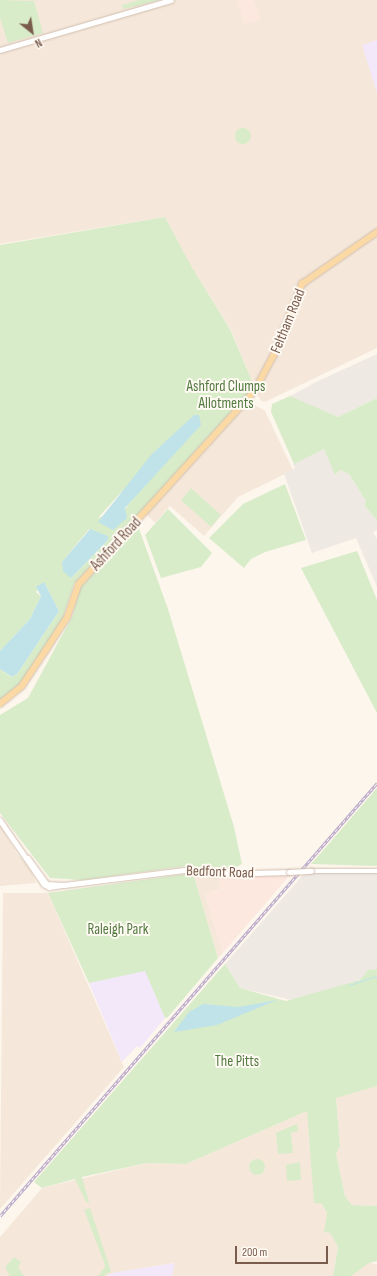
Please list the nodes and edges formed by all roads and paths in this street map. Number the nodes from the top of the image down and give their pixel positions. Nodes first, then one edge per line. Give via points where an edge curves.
1 (171, 0) edge
2 (0, 50) edge
3 (377, 232) edge
4 (251, 396) joint
5 (0, 704) edge
6 (0, 820) edge
7 (377, 870) edge

1 - 2 street
3 - 4 main road, Feltham Road via 308,278 298,289 273,357
4 - 5 main road, Ashford Road via 79,584 69,615 46,650 22,686
6 - 7 street, Bedfont Road, bridge via 48,886 184,870 220,874

